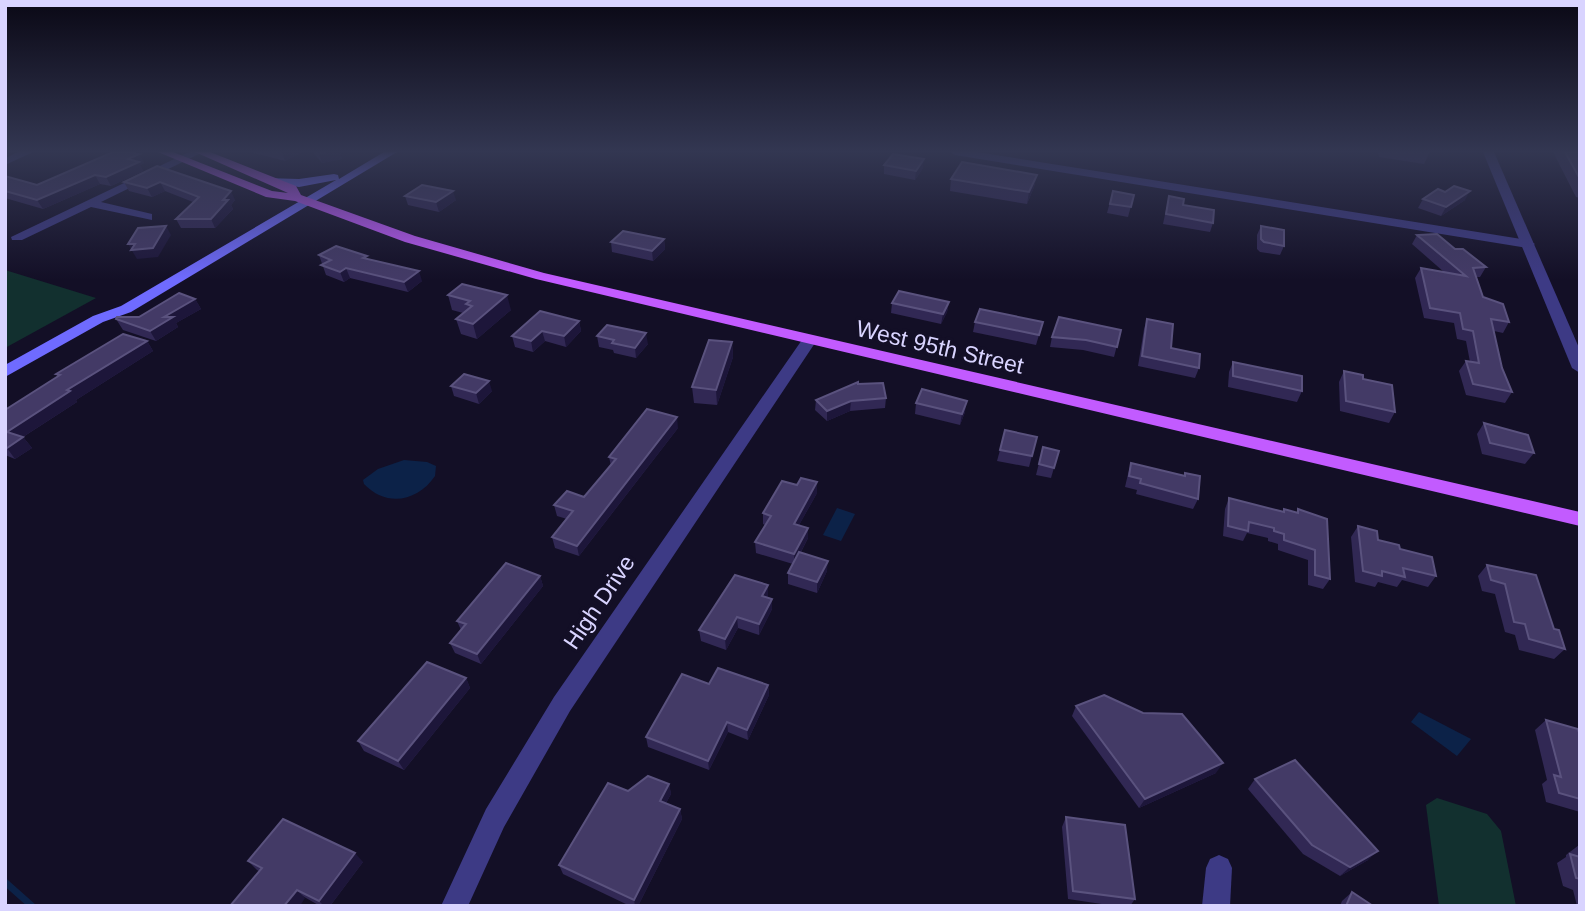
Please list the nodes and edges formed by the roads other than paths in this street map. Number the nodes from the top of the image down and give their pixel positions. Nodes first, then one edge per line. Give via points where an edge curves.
1 (107, 195) edge
2 (273, 195) edge
3 (297, 195) edge
4 (310, 195) edge
5 (312, 195) edge
6 (1220, 195) edge
7 (1506, 195) edge
8 (302, 200) junction
9 (89, 203) junction
10 (148, 217) dead end
11 (17, 237) dead end
12 (1528, 244) junction
13 (809, 340) junction
14 (1580, 368) edge
15 (5, 372) edge
16 (1580, 519) edge
17 (1219, 868) dead end
18 (454, 906) edge
19 (1216, 906) edge

1 - 9 street
2 - 8 main road
3 - 8 main road
4 - 8 main road
5 - 8 main road
6 - 12 street
7 - 12 street
8 - 13 main road, West 95th Street via 488,262
8 - 15 main road via 127,309 98,319
9 - 10 street
9 - 11 street
12 - 14 street
13 - 16 main road, West 95th Street
13 - 18 street, High Drive via 537,744 495,818
17 - 19 street

